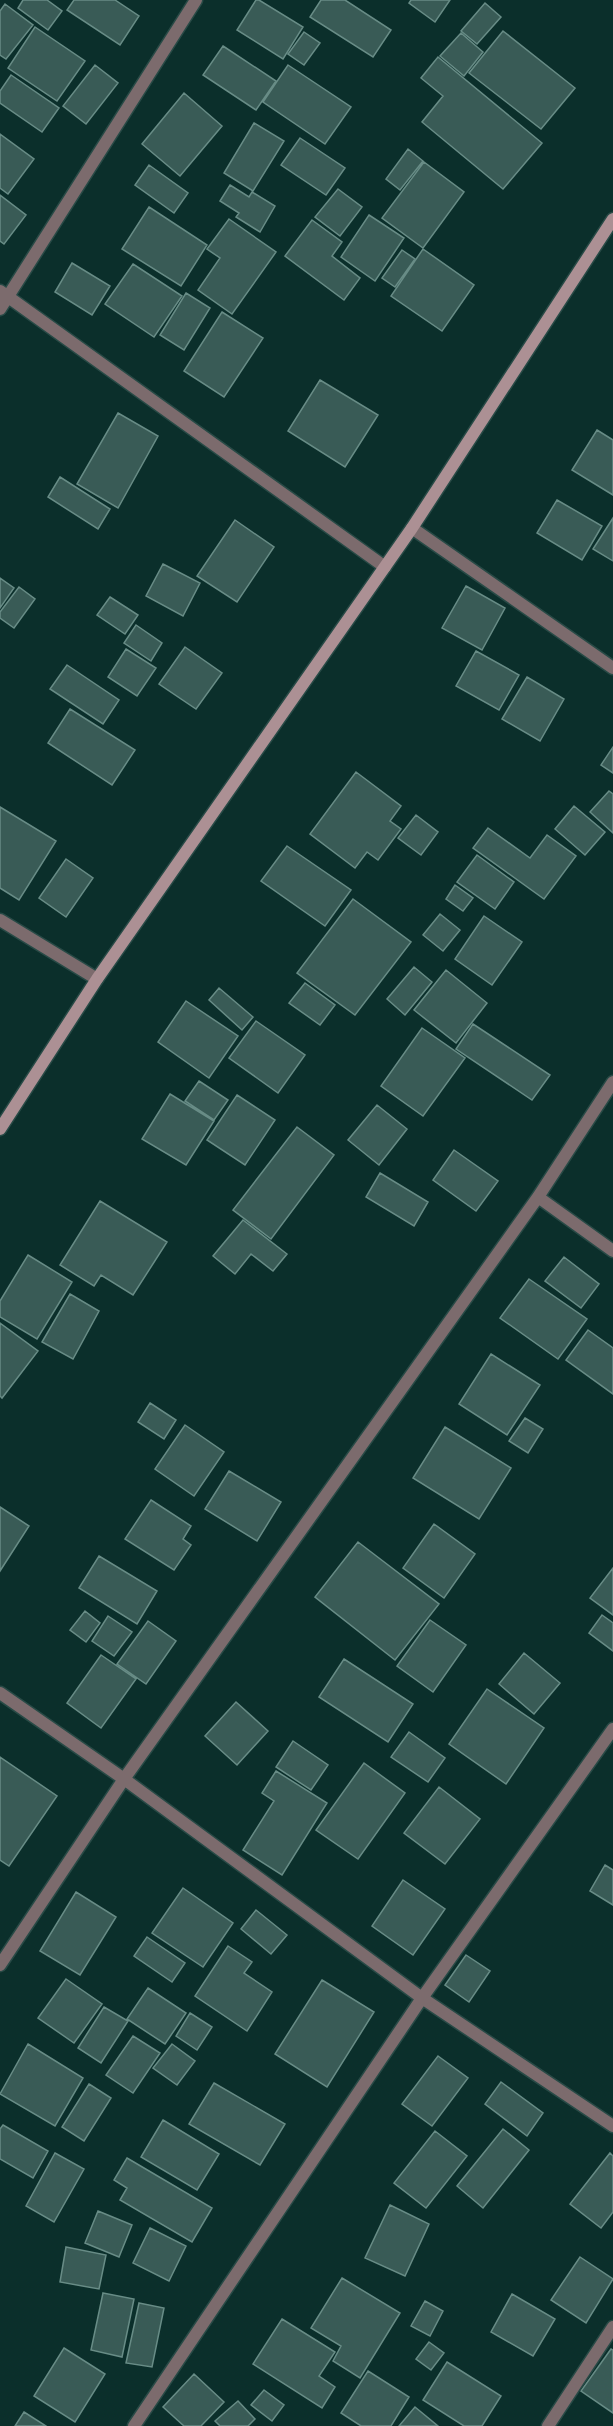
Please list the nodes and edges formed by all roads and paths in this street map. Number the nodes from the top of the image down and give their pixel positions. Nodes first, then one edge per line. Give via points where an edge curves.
1 (196, 0) edge
2 (613, 219) edge
3 (4, 294) edge
4 (0, 309) edge
5 (412, 528) junction
6 (385, 567) junction
7 (613, 668) edge
8 (0, 920) edge
9 (98, 979) junction
10 (613, 1082) edge
11 (0, 1129) edge
12 (538, 1197) junction
13 (613, 1251) edge
14 (0, 1693) edge
15 (613, 1729) edge
16 (124, 1779) junction
17 (0, 1965) edge
18 (422, 1998) junction
19 (613, 2126) edge
20 (613, 2327) edge
21 (134, 2426) edge
22 (548, 2426) edge

1 - 3 street
2 - 5 street
3 - 4 street
3 - 6 street
5 - 6 street
5 - 7 street
6 - 9 street
8 - 9 street
9 - 11 street
10 - 12 street
12 - 13 street
12 - 16 street
14 - 16 street
15 - 18 street
16 - 17 street
16 - 18 street
18 - 19 street
18 - 21 street
20 - 22 street

